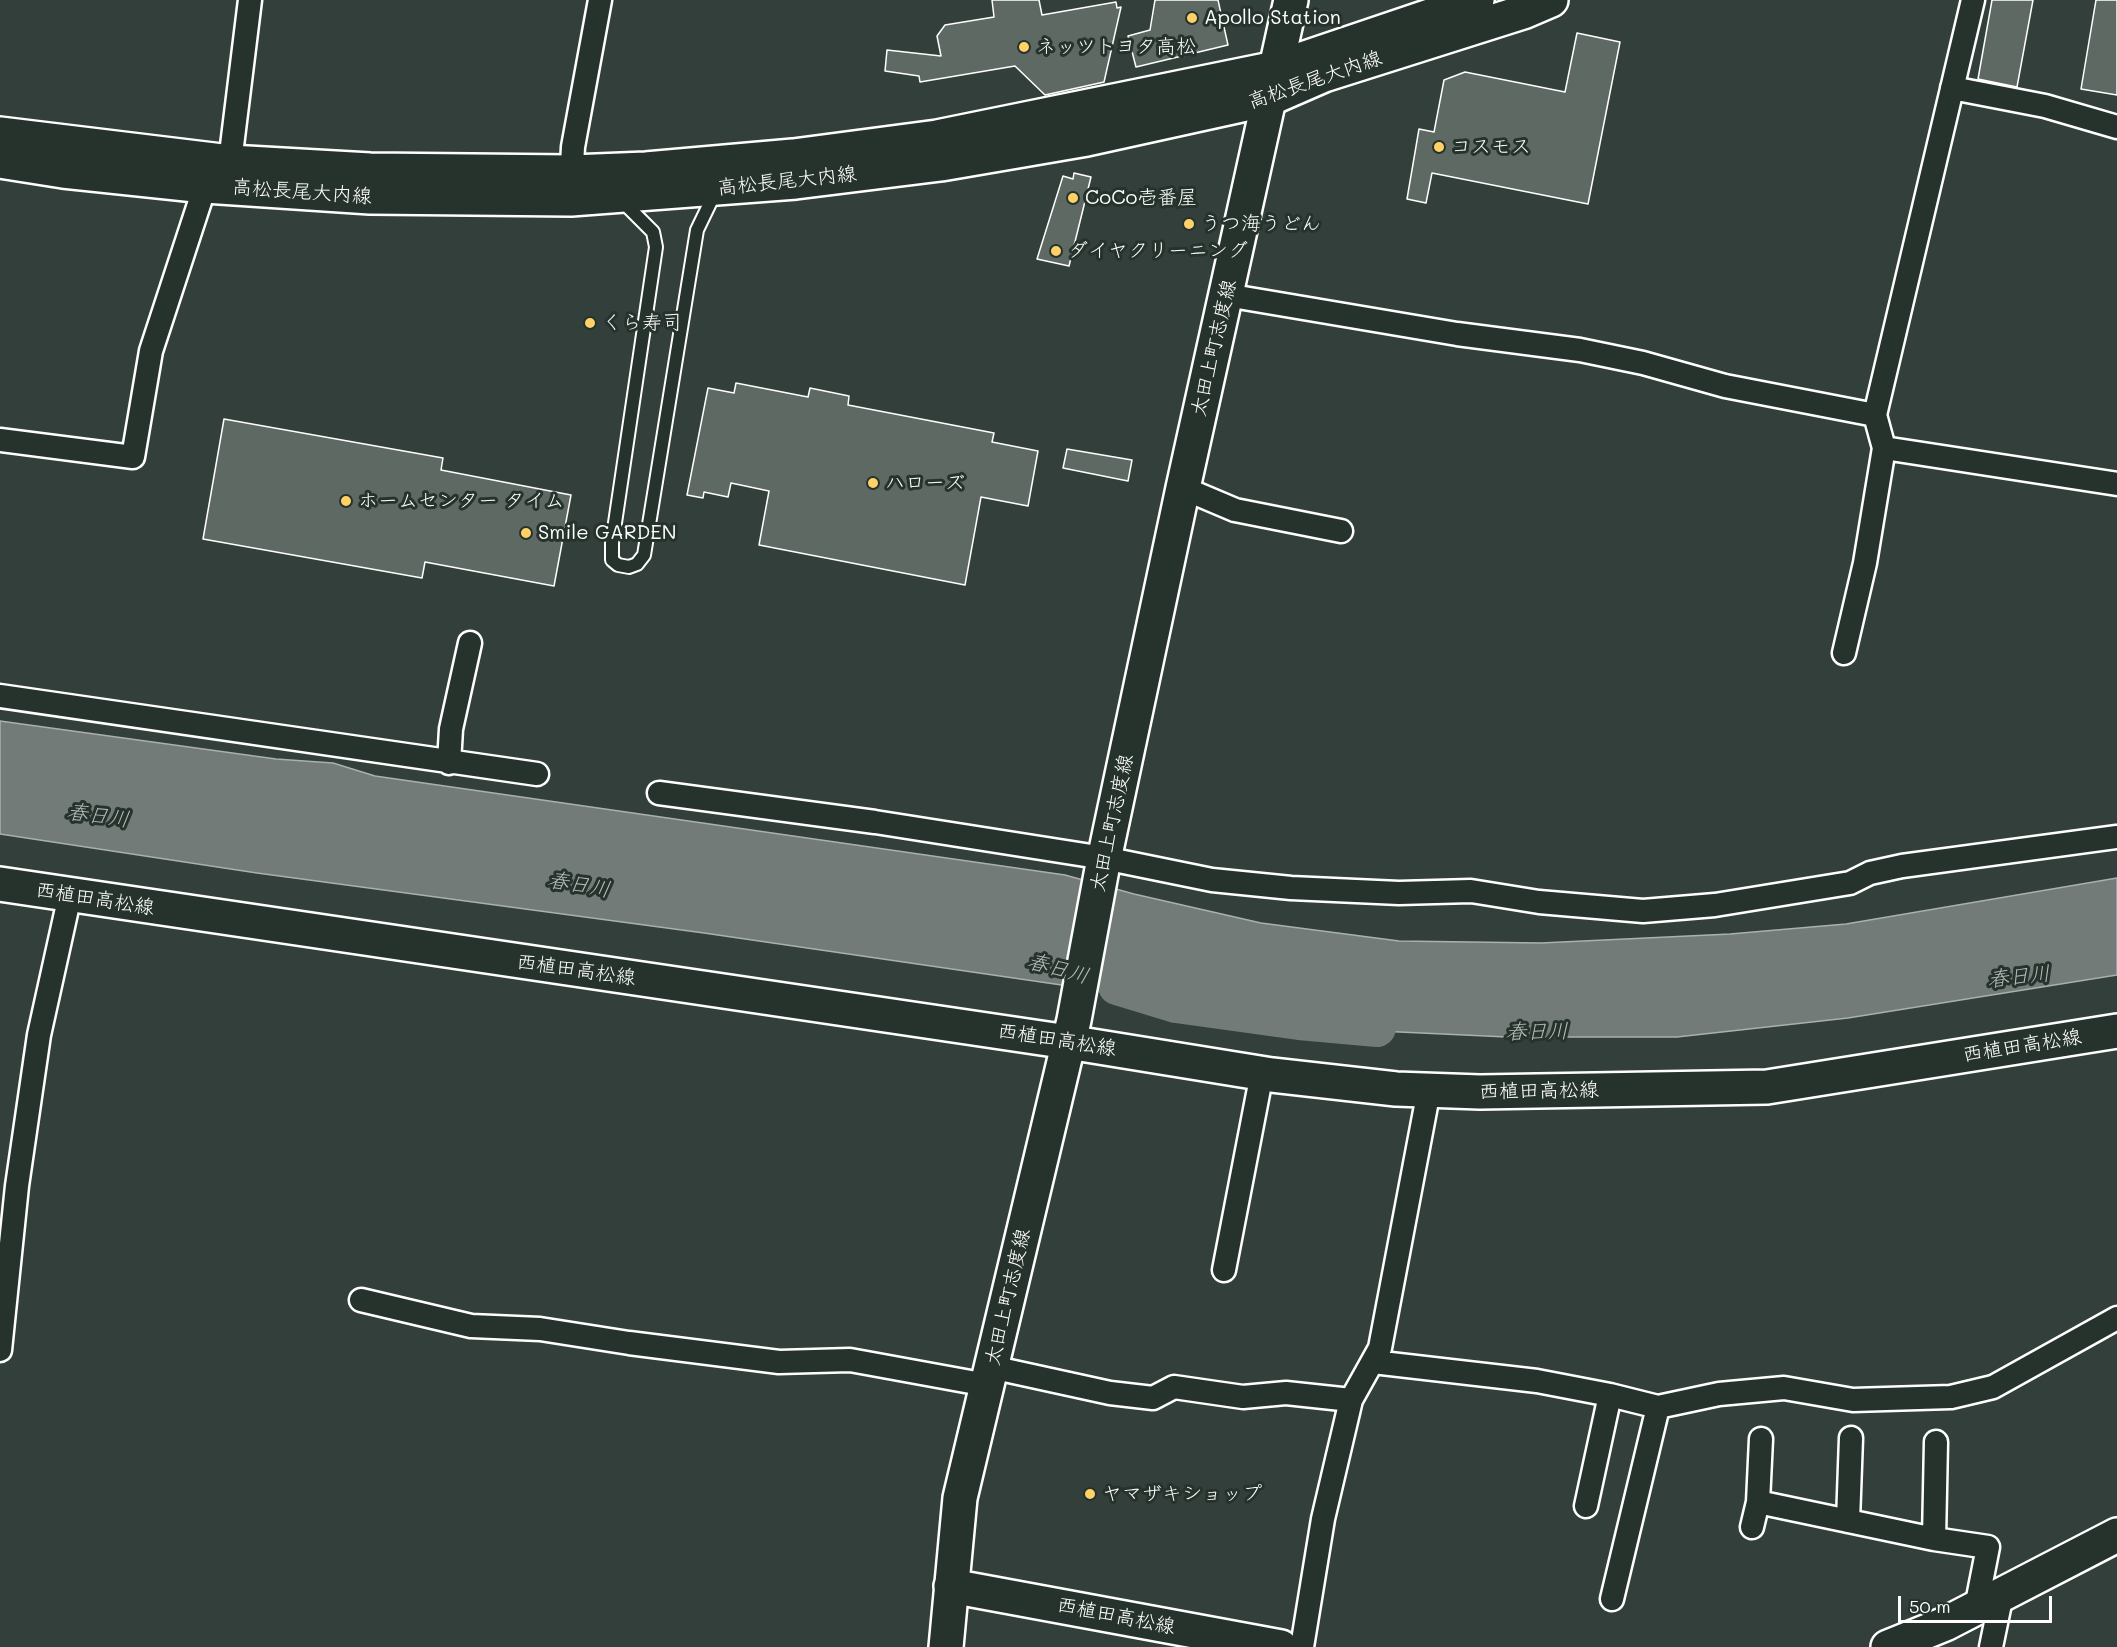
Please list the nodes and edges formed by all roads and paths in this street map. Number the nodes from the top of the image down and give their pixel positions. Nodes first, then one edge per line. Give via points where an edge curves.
1 (250, 0) edge
2 (600, 0) edge
3 (1291, 0) edge
4 (1477, 0) edge
5 (1551, 0) edge
6 (1972, 0) edge
7 (1272, 84) junction
8 (1952, 88) junction
9 (2117, 127) edge
10 (0, 134) edge
11 (0, 161) edge
12 (230, 162) junction
13 (205, 186) junction
14 (571, 186) junction
15 (726, 188) junction
16 (616, 195) junction
17 (1226, 295) junction
18 (1875, 415) junction
19 (0, 440) edge
20 (1884, 448) junction
21 (2117, 484) edge
22 (1183, 488) junction
23 (1341, 531) dead end
24 (470, 643) dead end
25 (1844, 653) dead end
26 (0, 696) edge
27 (449, 763) junction
28 (537, 774) dead end
29 (659, 793) dead end
30 (2117, 837) edge
31 (1103, 863) junction
32 (0, 884) edge
33 (70, 895) junction
34 (1071, 1031) junction
35 (2116, 1033) edge
36 (1262, 1073) junction
37 (1429, 1090) junction
38 (8, 1184) edge
39 (1224, 1270) dead end
40 (362, 1300) dead end
41 (2117, 1318) edge
42 (0, 1350) edge
43 (1373, 1362) junction
44 (989, 1376) junction
45 (1610, 1395) junction
46 (1351, 1400) junction
47 (1658, 1407) junction
48 (1851, 1438) dead end
49 (1761, 1439) dead end
50 (1936, 1442) dead end
51 (1758, 1502) junction
52 (1586, 1506) dead end
53 (1848, 1521) junction
54 (1752, 1527) dead end
55 (2117, 1535) edge
56 (1934, 1539) junction
57 (951, 1586) junction
58 (1612, 1599) dead end
59 (1989, 1601) junction
60 (946, 1647) edge
61 (1281, 1647) edge
62 (1302, 1647) edge
63 (1888, 1647) edge
64 (1991, 1647) edge

1 - 12 street
2 - 14 street via 573,147
3 - 7 main road, 太田上町志度線
4 - 7 main road, 高松長尾大内線
5 - 7 main road, 高松長尾大内線 via 1324,75
6 - 8 street
7 - 14 main road, 高松長尾大内線 via 937,137 793,156 646,169
7 - 15 main road, 高松長尾大内線 via 1087,139 941,164
7 - 17 main road, 太田上町志度線
8 - 9 street via 2045,106
8 - 18 street
10 - 12 main road, 高松長尾大内線
11 - 13 main road, 高松長尾大内線
12 - 13 street
12 - 14 main road, 高松長尾大内線
13 - 14 main road, 高松長尾大内線 via 370,197
13 - 19 street via 151,351 133,457
14 - 16 main road, 高松長尾大内線
15 - 16 main road, 高松長尾大内線
15 - 16 lane via 711,201 697,230 644,555 629,567 618,566 612,560 612,543 656,247 653,232
17 - 18 street via 1457,334 1580,350 1725,386
17 - 22 main road, 太田上町志度線
18 - 20 street
20 - 21 street
20 - 25 street via 1865,563
22 - 23 street via 1235,510
22 - 31 main road, 太田上町志度線
24 - 27 street via 451,729
26 - 27 street
27 - 28 street
29 - 31 street via 875,822
30 - 31 street via 1902,866 1870,873 1850,883 1715,905 1643,911 1539,902 1471,891 1399,893 1291,888
31 - 34 main road, 太田上町志度線
32 - 33 main road, 西植田高松線
33 - 34 main road, 西植田高松線
33 - 38 street
34 - 36 main road, 西植田高松線
34 - 44 main road, 太田上町志度線
35 - 37 main road, 西植田高松線 via 1767,1087
36 - 37 main road, 西植田高松線
36 - 39 street
37 - 43 street via 1380,1348
38 - 42 street
40 - 44 street via 471,1326 540,1329 779,1362 850,1360
41 - 47 street via 1994,1387 1951,1397 1853,1400 1784,1388 1719,1394
43 - 45 street via 1537,1381
43 - 46 street
44 - 46 street via 1152,1398 1174,1387 1243,1397 1286,1393
44 - 57 main road, 太田上町志度線 via 960,1498
45 - 47 street
45 - 52 street
46 - 62 street via 1323,1519
47 - 58 street
48 - 53 street
49 - 51 street
50 - 56 street
51 - 53 street
51 - 54 street
53 - 56 street
55 - 59 main road
56 - 59 street via 1988,1547
57 - 60 main road, 太田上町志度線
57 - 61 main road, 西植田高松線
59 - 63 main road
59 - 64 street

